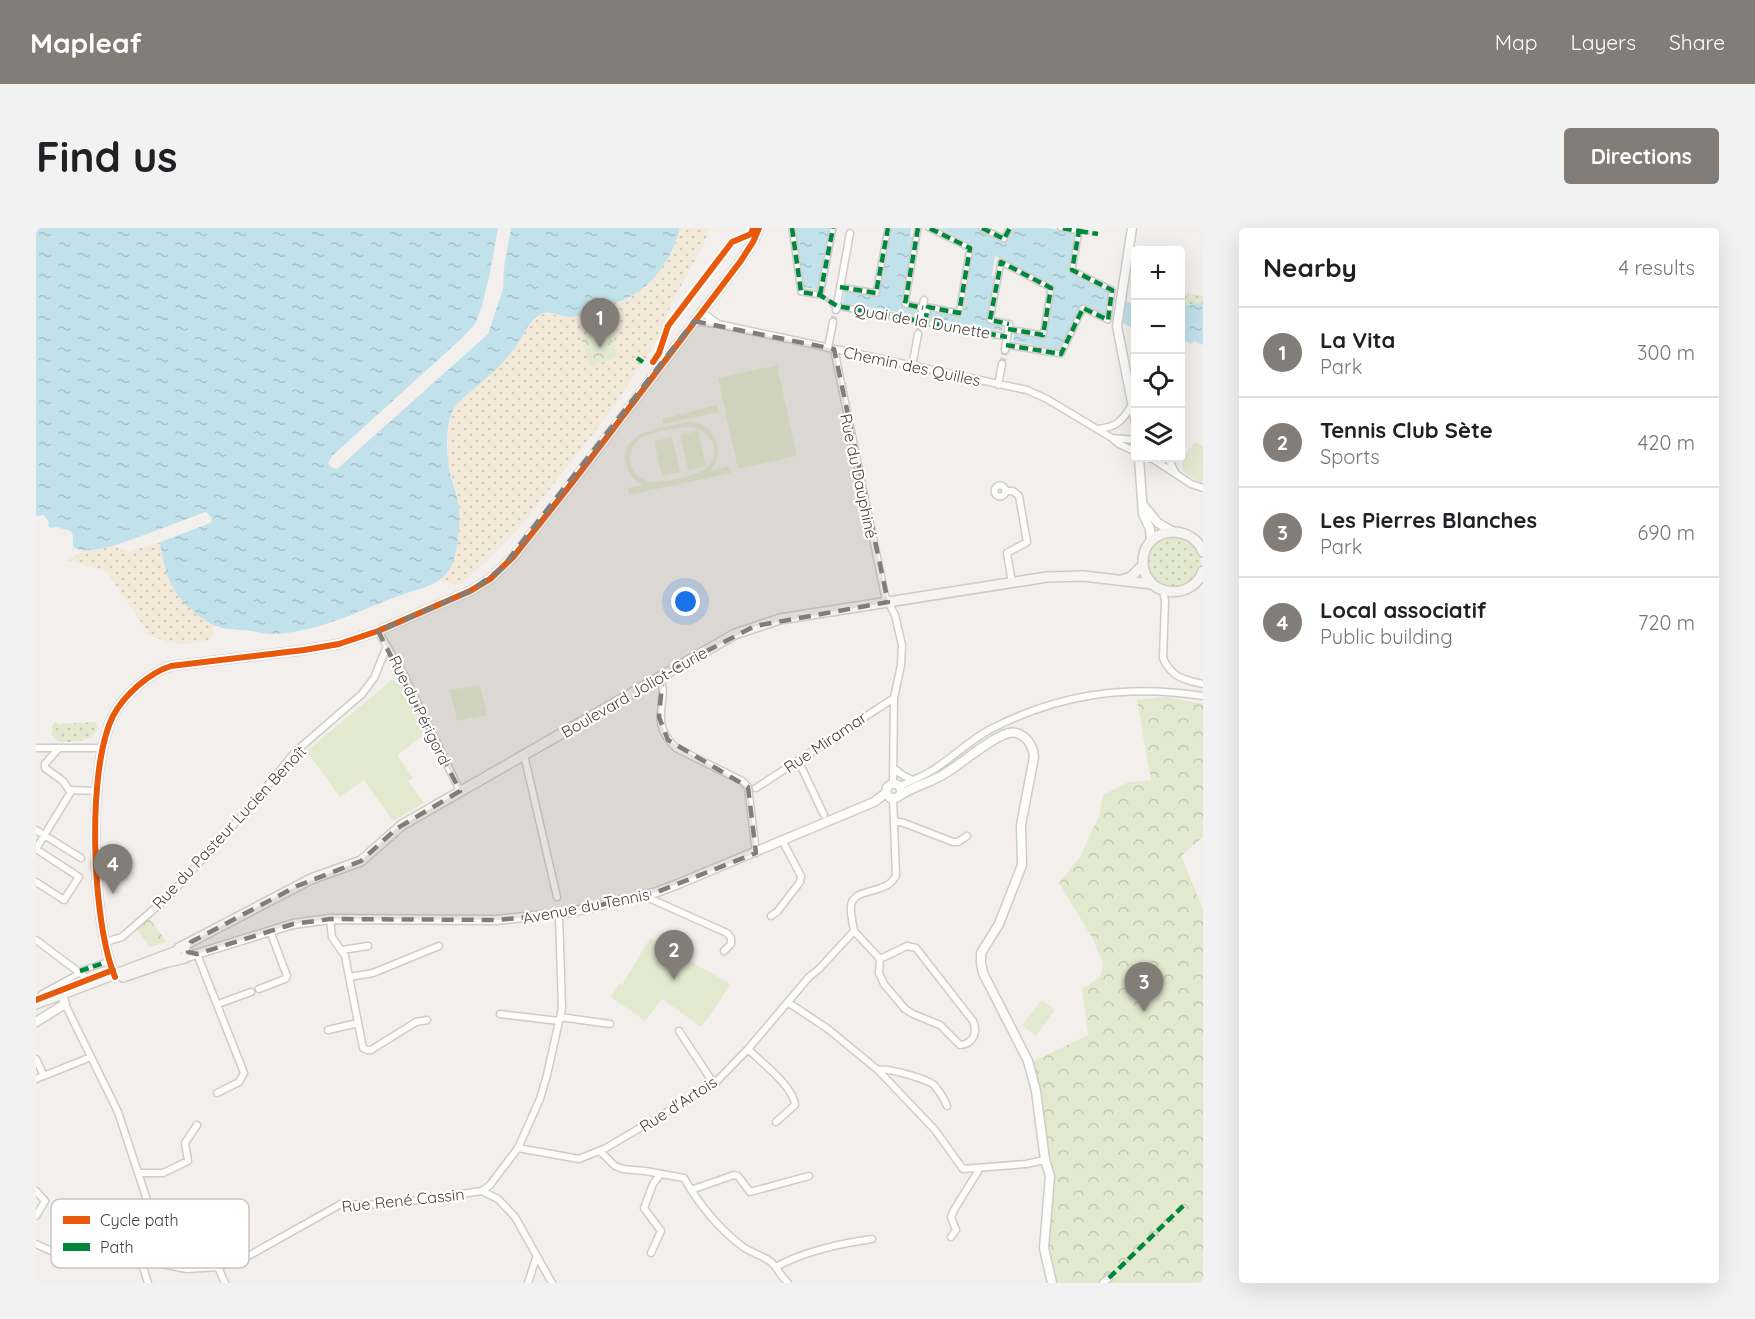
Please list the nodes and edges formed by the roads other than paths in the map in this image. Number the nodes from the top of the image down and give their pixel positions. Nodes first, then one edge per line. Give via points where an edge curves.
1 (759, 228) edge
2 (792, 228) edge
3 (833, 228) edge
4 (888, 228) edge
5 (918, 228) edge
6 (929, 228) edge
7 (982, 228) edge
8 (1010, 228) edge
9 (1061, 228) edge
10 (1132, 228) edge
11 (850, 233) dead end
12 (840, 287) junction
13 (924, 304) joint
14 (835, 307) joint
15 (701, 311) junction
16 (694, 321) junction
17 (833, 322) tunnel mouth
18 (922, 323) junction
19 (718, 324) junction
20 (1009, 326) junction
21 (918, 334) dead end
22 (1007, 337) junction
23 (1005, 347) joint
24 (831, 349) junction
25 (1002, 364) tunnel mouth
26 (912, 367) junction
27 (998, 385) junction
28 (1131, 400) edge
29 (1131, 407) edge
30 (1097, 429) junction
31 (1112, 438) junction
32 (1131, 440) edge
33 (1131, 450) edge
34 (1139, 462) edge
35 (1157, 462) edge
36 (1170, 462) edge
37 (1176, 474) junction
38 (1203, 488) edge
39 (1005, 491) dead end
40 (1143, 505) junction
41 (1172, 531) junction
42 (1151, 541) junction
43 (1203, 552) edge
44 (1143, 565) junction
45 (1203, 571) edge
46 (1122, 580) junction
47 (1012, 583) junction
48 (1152, 584) junction
49 (1198, 585) edge
50 (1163, 590) junction
51 (888, 602) junction
52 (378, 631) junction
53 (387, 646) junction
54 (660, 676) junction
55 (1203, 684) edge
56 (1203, 696) edge
57 (894, 698) junction
58 (36, 748) edge
59 (59, 748) junction
60 (103, 748) junction
61 (524, 755) junction
62 (798, 760) junction
63 (893, 768) junction
64 (913, 780) junction
65 (756, 788) dead end
66 (72, 790) junction
67 (895, 790) junction
68 (98, 791) junction
69 (460, 791) junction
70 (824, 815) dead end
71 (894, 821) junction
72 (36, 830) edge
73 (44, 836) junction
74 (967, 836) dead end
75 (783, 842) junction
76 (36, 849) edge
77 (756, 853) junction
78 (81, 858) dead end
79 (36, 882) edge
80 (642, 895) junction
81 (557, 897) dead end
82 (559, 914) junction
83 (771, 916) dead end
84 (330, 919) junction
85 (270, 931) junction
86 (854, 931) junction
87 (36, 940) edge
88 (105, 942) junction
89 (368, 946) dead end
90 (439, 946) dead end
91 (342, 950) junction
92 (186, 951) junction
93 (723, 951) dead end
94 (880, 959) junction
95 (107, 962) dead end
96 (116, 977) junction
97 (349, 977) junction
98 (90, 986) junction
99 (259, 989) dead end
100 (251, 992) dead end
101 (58, 997) junction
102 (37, 1001) edge
103 (789, 1003) junction
104 (218, 1004) junction
105 (501, 1014) dead end
106 (560, 1019) junction
107 (427, 1020) dead end
108 (36, 1022) edge
109 (358, 1023) junction
110 (610, 1024) dead end
111 (350, 1026) junction
112 (328, 1030) dead end
113 (679, 1031) dead end
114 (360, 1038) junction
115 (748, 1049) junction
116 (91, 1057) junction
117 (36, 1059) edge
118 (878, 1070) junction
119 (44, 1074) junction
120 (36, 1079) edge
121 (714, 1084) junction
122 (217, 1093) dead end
123 (947, 1106) dead end
124 (776, 1122) dead end
125 (197, 1125) dead end
126 (518, 1148) junction
127 (600, 1151) junction
128 (1045, 1160) junction
129 (980, 1168) junction
130 (139, 1173) junction
131 (660, 1175) junction
132 (809, 1176) dead end
133 (691, 1190) junction
134 (36, 1191) edge
135 (482, 1191) junction
136 (147, 1199) edge
137 (36, 1216) edge
138 (951, 1237) dead end
139 (872, 1239) dead end
140 (36, 1244) edge
141 (51, 1251) edge
142 (651, 1253) dead end
143 (249, 1255) edge
144 (536, 1258) junction
145 (776, 1267) junction
146 (143, 1268) edge
147 (182, 1268) edge
148 (202, 1268) edge
149 (218, 1268) edge
150 (1109, 1278) dead end
151 (148, 1283) edge
152 (225, 1283) edge
153 (528, 1283) edge
154 (552, 1283) edge
155 (788, 1283) edge
156 (1052, 1283) edge
157 (1103, 1283) edge

1 - 15 street via 740,262
2 - 3 street via 801,292 820,295
4 - 12 street via 876,293
5 - 13 street via 905,304
6 - 18 street via 970,248 958,313 928,307
7 - 8 street via 1004,239
9 - 23 street via 1079,231 1072,270 1112,290 1108,320 1083,308 1061,354
10 - 28 street via 1117,314
11 - 12 street
12 - 14 street
13 - 18 street
14 - 18 street, Quai de la Dunette
15 - 16 street
15 - 19 street, Chemin des Quilles
16 - 19 street, Chemin des Quilles
16 - 52 street via 575,479 501,569 470,591
17 - 24 street
18 - 22 street, Quai de la Dunette
19 - 24 street, Chemin des Quilles
20 - 20 street via 990,320 1001,262 1051,288 1043,335
20 - 22 street
21 - 26 street
22 - 23 street
24 - 26 street, Chemin des Quilles
24 - 51 street, Rue du Dauphiné
25 - 27 street
26 - 27 street, Chemin des Quilles
27 - 30 street, Chemin des Quilles via 1032,392
29 - 30 street via 1121,423
30 - 31 street, Chemin des Quilles
31 - 32 street, Chemin des Quilles
31 - 33 street, Chemin des Quilles
34 - 40 street
35 - 37 street
36 - 37 street
37 - 38 street
39 - 47 street via 1019,496 1027,542 1007,553
40 - 41 street via 1158,523
40 - 42 street
41 - 42 main road
41 - 43 main road via 1192,537
42 - 44 main road
44 - 46 main road
44 - 48 main road
45 - 49 main road
46 - 47 main road, Boulevard Joliot-Curie via 1070,575
46 - 48 main road, Boulevard Joliot-Curie
47 - 51 main road, Boulevard Joliot-Curie
48 - 50 main road
49 - 50 main road via 1175,592
50 - 55 street via 1166,666 1179,678
51 - 54 main road, Boulevard Joliot-Curie via 755,626
51 - 57 street, Rue du Dauphiné via 898,622 902,645
52 - 53 street, Rue du Périgord
52 - 60 street via 321,648 163,669 120,705
53 - 69 street, Rue du Périgord
53 - 88 street, Rue du Pasteur Lucien Benoît via 374,678 362,694 295,752 169,896 122,937
54 - 61 main road, Boulevard Joliot-Curie
54 - 77 street via 660,717 668,740 748,787
56 - 64 street via 1174,691 1110,691 1045,706 987,731
57 - 62 street, Rue Miramar
57 - 63 street, Rue du Dauphiné
58 - 59 street
59 - 60 street
59 - 66 street via 45,768
60 - 68 street
61 - 69 main road, Boulevard Joliot-Curie
61 - 81 street
62 - 65 street, Rue Miramar
62 - 70 street
63 - 64 street
63 - 67 street, Rue du Dauphiné
64 - 67 street
66 - 68 street
66 - 73 street
67 - 71 street, Rue du Dauphiné
67 - 75 street, Avenue du Tennis
67 - 128 street, Avenue du Tennis via 939,777 1003,735 1018,734 1034,748 1021,825 1022,865 999,924 981,953 981,963 1028,1061
68 - 88 street via 96,859
69 - 92 main road, Boulevard Joliot-Curie via 396,829 361,861 311,879
71 - 74 street via 953,842
71 - 86 street, Rue du Dauphiné via 896,875 885,887 852,900
72 - 73 street
73 - 76 street
73 - 78 street
75 - 77 street, Avenue du Tennis
75 - 83 street via 801,876
76 - 79 street via 79,877 64,900
77 - 80 street, Avenue du Tennis
80 - 82 street, Avenue du Tennis
80 - 93 street via 727,933 731,944
82 - 84 street, Avenue du Tennis via 497,920
82 - 106 street, Rue René Cassin via 563,995
84 - 85 street, Avenue du Tennis
84 - 91 street via 332,937
85 - 92 street, Avenue du Tennis
85 - 99 street via 287,976
86 - 94 street
86 - 103 street, Rue d'Artois
87 - 98 street
88 - 96 street
89 - 91 street
90 - 97 street via 373,973
91 - 97 street
92 - 96 main road, Avenue du Tennis
92 - 104 street
94 - 94 street via 879,973 884,984 905,1009 940,1025 960,1045 970,1041 976,1028 973,1021 916,948 907,946
95 - 101 street via 79,973
96 - 98 main road, Avenue du Tennis
97 - 109 street
98 - 101 main road, Avenue du Tennis
100 - 104 street
101 - 102 main road, Avenue du Tennis
101 - 102 street
101 - 108 street
101 - 116 street
103 - 115 street, Rue d'Artois
103 - 118 street
104 - 122 street via 244,1073 239,1082
105 - 106 street
106 - 110 street
106 - 126 street, Rue René Cassin via 540,1099
107 - 114 street via 416,1022 371,1050 363,1048
109 - 111 street
109 - 114 street
111 - 112 street
111 - 114 street
113 - 121 street
115 - 121 street, Rue d'Artois
115 - 124 street via 795,1099 795,1105
116 - 119 street
116 - 130 street via 118,1112
117 - 119 street
118 - 123 street via 893,1069 927,1081
118 - 129 street via 935,1130 959,1166 968,1170
119 - 120 street
121 - 127 street, Rue d'Artois
125 - 130 street via 185,1143 187,1162 163,1173
126 - 127 street, Rue d'Artois via 570,1159
126 - 135 street, Rue René Cassin
127 - 131 street via 615,1166
128 - 129 street
128 - 156 street via 1050,1184 1044,1248
129 - 138 street via 951,1217 956,1230
130 - 136 street
131 - 133 street via 684,1178
131 - 142 street via 644,1208 661,1231
132 - 133 street via 750,1192 734,1175
133 - 145 street via 742,1246
134 - 137 street via 45,1201
135 - 143 street, Rue René Cassin via 405,1202 341,1204
135 - 144 street via 498,1199 515,1217
139 - 145 street via 850,1242
140 - 141 street, Rue René Cassin
144 - 153 street
144 - 154 street
145 - 155 street
146 - 151 street
147 - 148 street, Rue René Cassin
149 - 152 street
150 - 157 street

